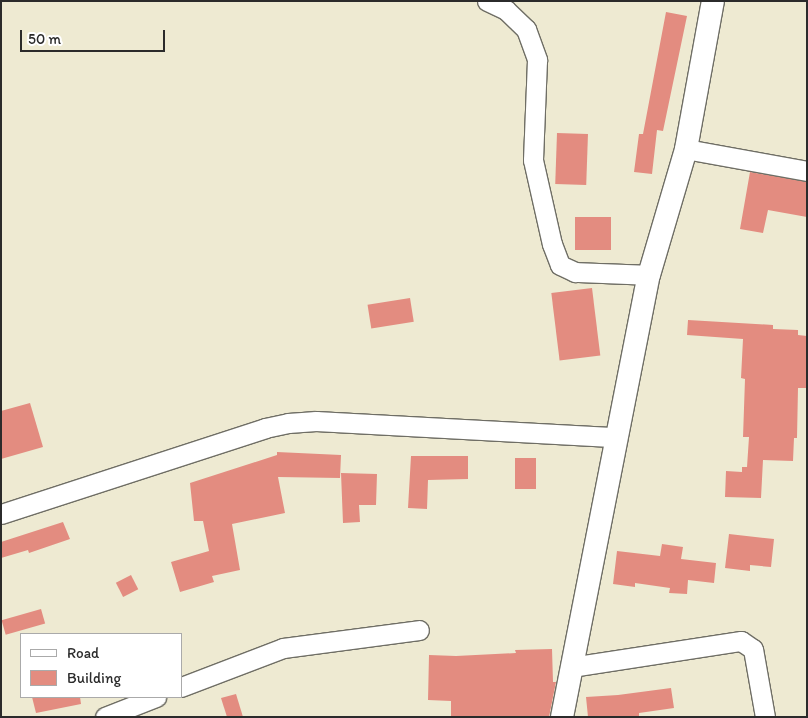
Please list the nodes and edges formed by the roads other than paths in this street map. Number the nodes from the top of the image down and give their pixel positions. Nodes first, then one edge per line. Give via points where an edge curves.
1 (488, 1) edge
2 (713, 1) edge
3 (686, 149) junction
4 (807, 171) edge
5 (649, 275) junction
6 (616, 438) junction
7 (1, 514) edge
8 (419, 630) dead end
9 (571, 667) junction
10 (182, 687) edge
11 (153, 698) edge
12 (105, 717) edge
13 (562, 717) edge
14 (765, 717) edge

1 - 5 street via 506,10 526,29 537,60 533,160 552,244 560,265 574,272
2 - 3 street
3 - 4 street
3 - 5 street
5 - 6 street
6 - 7 street via 316,421 288,423
6 - 9 street
8 - 10 street via 283,648
9 - 13 street
9 - 14 street via 741,641 753,649
11 - 12 street

